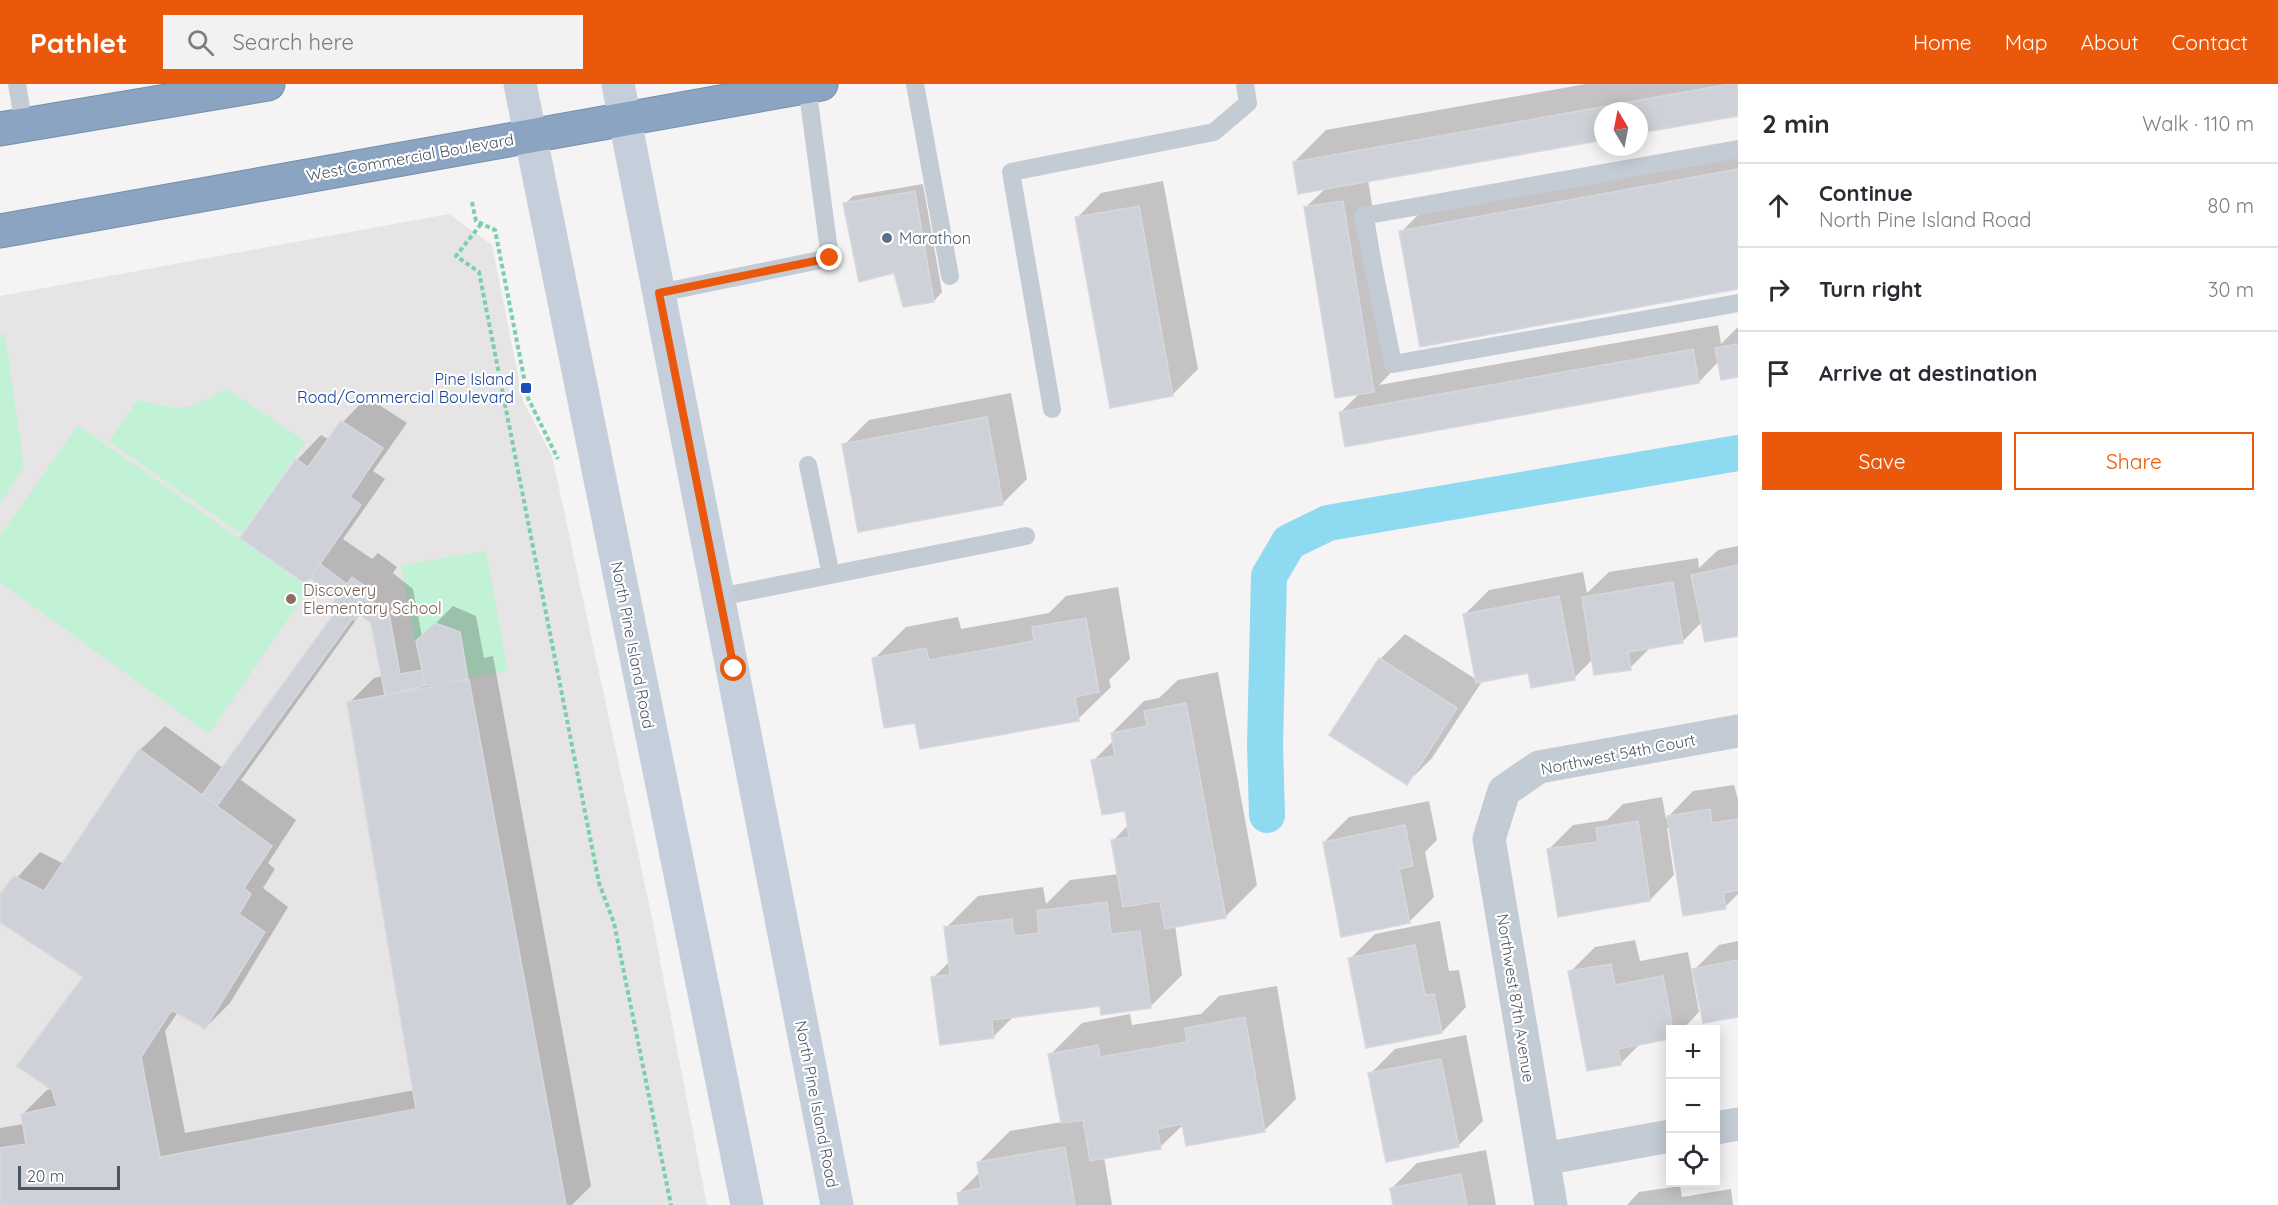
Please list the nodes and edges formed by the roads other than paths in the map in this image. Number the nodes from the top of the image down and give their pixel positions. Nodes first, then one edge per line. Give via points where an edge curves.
1 (17, 84) edge
2 (268, 84) edge
3 (520, 84) edge
4 (618, 84) edge
5 (915, 84) edge
6 (1245, 84) edge
7 (814, 85) edge
8 (624, 119) junction
9 (12, 127) edge
10 (530, 135) junction
11 (1738, 149) edge
12 (0, 231) edge
13 (950, 276) dead end
14 (659, 293) junction
15 (1738, 303) edge
16 (1052, 409) dead end
17 (807, 465) dead end
18 (1026, 536) dead end
19 (831, 575) junction
20 (719, 597) junction
21 (1738, 731) edge
22 (1504, 791) joint
23 (1738, 1124) edge
24 (1720, 1127) edge
25 (1666, 1137) edge
26 (1543, 1160) junction
27 (747, 1205) edge
28 (837, 1205) edge
29 (1551, 1205) edge

1 - 9 lane
2 - 9 highway
3 - 10 main road, North Pine Island Road
4 - 8 main road, North Pine Island Road
5 - 13 lane
6 - 16 lane via 1248,103 1214,132 1011,172
7 - 8 highway, West Commercial Boulevard
7 - 14 lane via 830,258
8 - 10 highway, West Commercial Boulevard
8 - 14 main road, North Pine Island Road
10 - 12 highway, West Commercial Boulevard
10 - 27 main road, North Pine Island Road
11 - 15 lane via 1363,216 1393,364
14 - 20 main road, North Pine Island Road
17 - 19 lane
18 - 19 lane
19 - 20 lane
20 - 28 main road, North Pine Island Road
21 - 22 street, Northwest 54th Court via 1539,767
22 - 26 street, Northwest 87th Avenue via 1489,839
23 - 24 street
25 - 26 street
26 - 29 street, Northwest 87th Avenue

